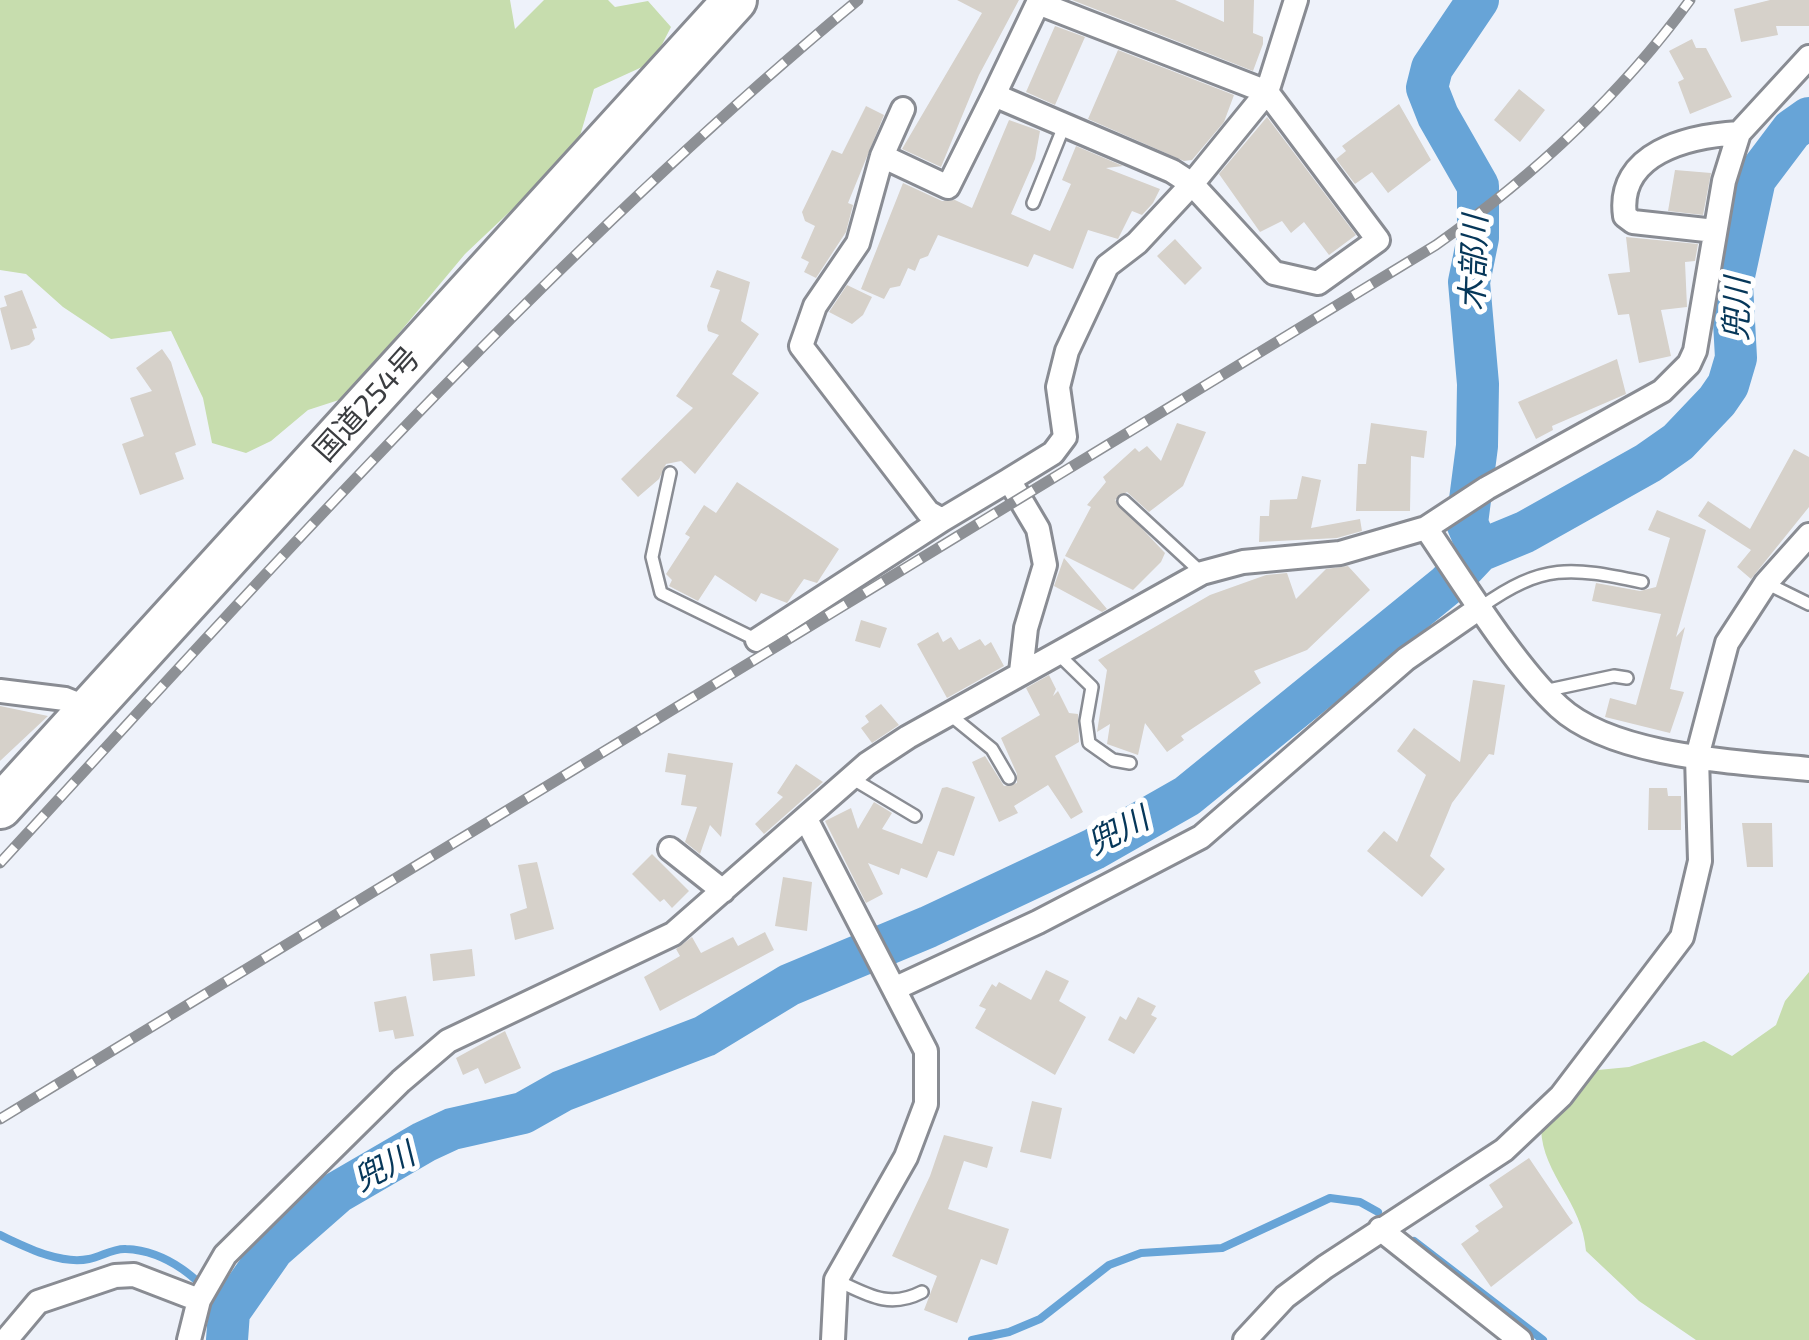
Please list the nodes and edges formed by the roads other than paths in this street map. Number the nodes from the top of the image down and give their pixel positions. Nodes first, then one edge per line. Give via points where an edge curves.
1 (735, 0) edge
2 (1296, 0) edge
3 (1809, 57) edge
4 (1267, 92) junction
5 (994, 94) junction
6 (902, 109) dead end
7 (1064, 126) junction
8 (1739, 133) junction
9 (882, 156) junction
10 (1192, 184) junction
11 (1033, 204) dead end
12 (1715, 230) junction
13 (670, 473) dead end
14 (1008, 480) junction
15 (1124, 501) dead end
16 (942, 520) junction
17 (1430, 532) junction
18 (1809, 535) edge
19 (1202, 573) junction
20 (1642, 582) dead end
21 (1766, 583) junction
22 (1478, 602) junction
23 (1809, 604) edge
24 (757, 640) joint
25 (1054, 652) junction
26 (1021, 672) junction
27 (1628, 678) dead end
28 (0, 690) edge
29 (1544, 690) junction
30 (90, 709) junction
31 (949, 714) junction
32 (1697, 757) junction
33 (1130, 763) dead end
34 (1809, 769) edge
35 (1009, 778) dead end
36 (853, 779) junction
37 (0, 808) edge
38 (915, 816) dead end
39 (807, 820) junction
40 (670, 849) dead end
41 (723, 892) junction
42 (891, 981) junction
43 (1380, 1230) junction
44 (836, 1280) junction
45 (204, 1290) junction
46 (922, 1292) dead end
47 (6, 1340) edge
48 (189, 1340) edge
49 (833, 1340) edge
50 (1245, 1340) edge
51 (1520, 1340) edge

1 - 30 highway, 国道254号
2 - 4 street
3 - 8 street
4 - 5 street via 1038,3
4 - 10 street
4 - 10 street via 1378,240 1318,283 1274,273
5 - 7 street
5 - 9 street via 948,187
6 - 9 street
7 - 10 street
7 - 11 lane
8 - 12 street
8 - 12 street via 1706,134 1666,148 1625,182 1625,216 1633,222
9 - 16 street via 858,243 815,306 802,346 928,512
10 - 14 street via 1107,266 1058,387 1064,437 1053,453
12 - 17 street via 1702,324 1677,377 1487,488
13 - 24 lane via 652,557 661,593
14 - 16 street
14 - 26 street via 1038,530 1046,565 1026,628
15 - 19 lane
16 - 24 street
17 - 19 street
17 - 22 street
18 - 21 street
19 - 25 street
20 - 22 lane via 1560,569
21 - 23 lane
21 - 32 street via 1726,643
22 - 29 street
22 - 42 street via 1201,837 1054,914
25 - 26 street
25 - 33 lane via 1092,688 1089,743
26 - 31 street
27 - 29 lane
28 - 30 street
29 - 32 street via 1586,725
30 - 37 highway, 国道254号
31 - 35 lane via 992,748
31 - 36 street
32 - 34 street
32 - 43 street via 1700,860 1682,937 1562,1096 1504,1150
36 - 38 lane
36 - 39 street
39 - 41 street
39 - 42 street
40 - 41 street
41 - 45 street via 673,934 448,1042 225,1255
42 - 44 street via 926,1051 926,1104 906,1157
43 - 50 street via 1285,1297
43 - 51 street
44 - 46 lane via 878,1300 902,1302
44 - 49 street
45 - 47 street via 114,1276 38,1302
45 - 48 street

